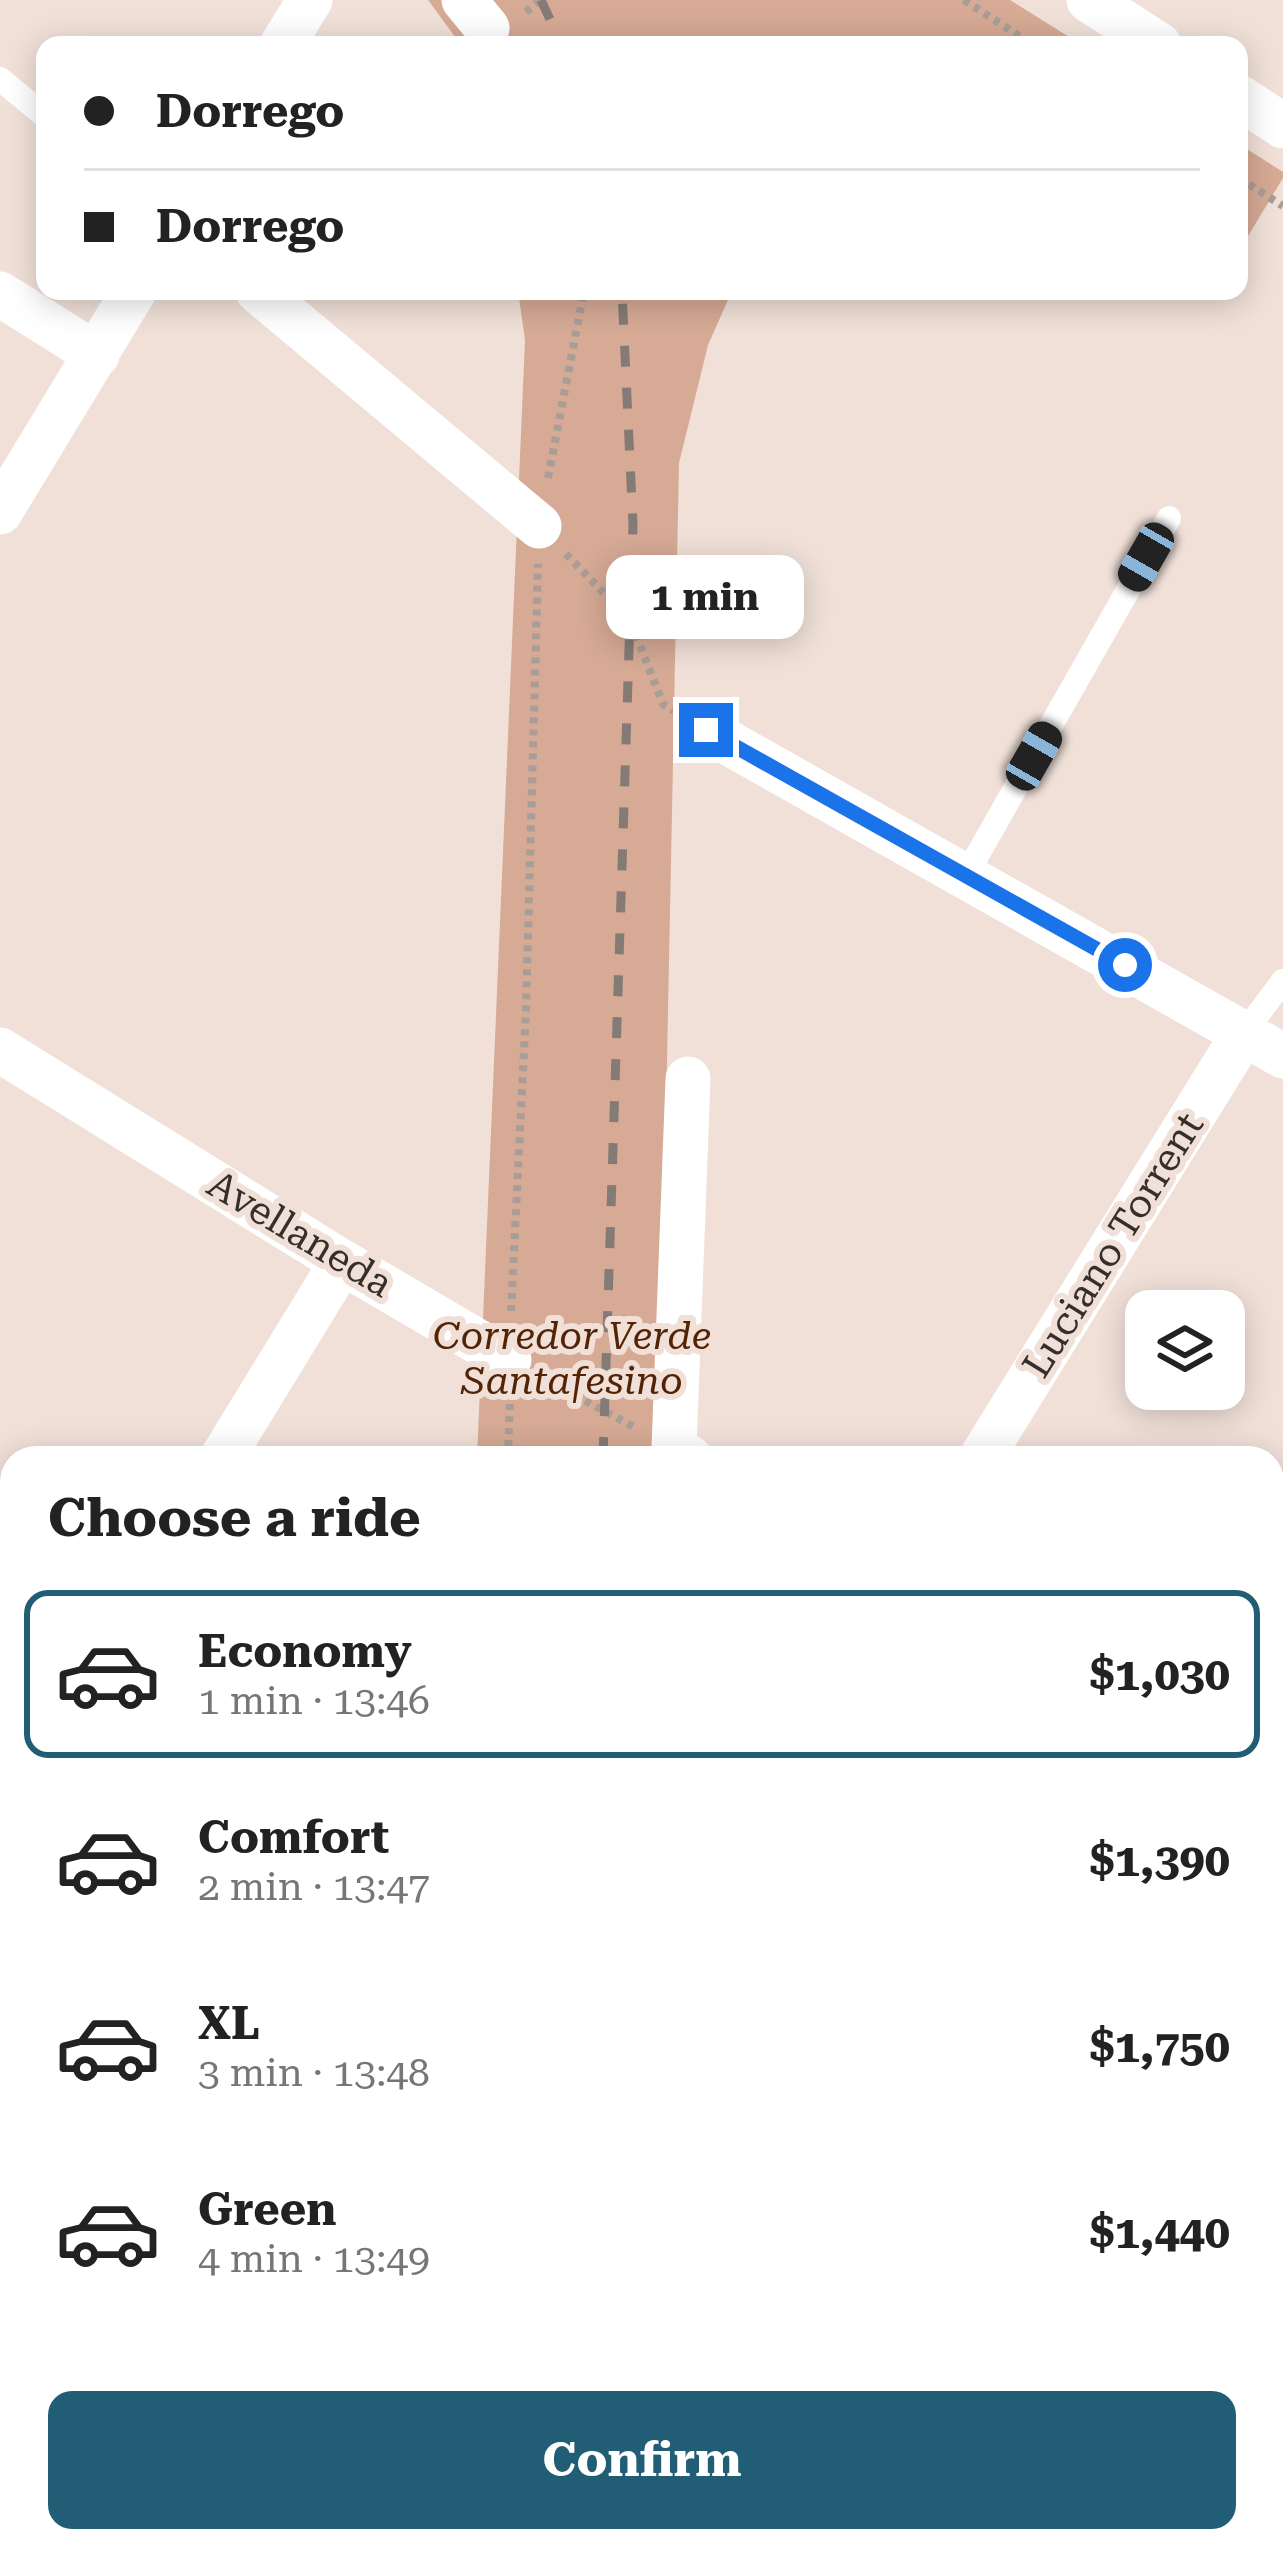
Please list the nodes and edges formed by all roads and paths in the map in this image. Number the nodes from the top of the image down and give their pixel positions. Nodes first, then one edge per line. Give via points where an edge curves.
1 (310, 0) edge
2 (540, 0) edge
3 (964, 0) edge
4 (1089, 0) edge
5 (492, 14) edge
6 (288, 36) edge
7 (1019, 36) edge
8 (1145, 36) edge
9 (0, 79) edge
10 (1248, 103) edge
11 (36, 109) edge
12 (1283, 126) edge
13 (1248, 184) edge
14 (1283, 206) edge
15 (0, 294) edge
16 (129, 300) edge
17 (269, 300) edge
18 (582, 300) edge
19 (97, 355) junction
20 (0, 512) edge
21 (1169, 518) dead end
22 (539, 526) junction
23 (706, 730) joint
24 (966, 875) junction
25 (1283, 981) edge
26 (1244, 1033) junction
27 (0, 1050) edge
28 (1283, 1056) edge
29 (688, 1079) dead end
30 (342, 1262) junction
31 (509, 1360) junction
32 (604, 1410) dead end
33 (229, 1446) edge
34 (508, 1446) edge
35 (682, 1446) edge
36 (988, 1446) edge

1 - 6 street
2 - 5 path
3 - 7 path
4 - 8 street
9 - 11 lane
10 - 12 street
13 - 14 path
15 - 19 street
16 - 19 street
17 - 22 street
18 - 22 path
19 - 20 street
21 - 24 lane
22 - 23 path via 630,620 663,704
22 - 31 path
23 - 24 street
24 - 26 street
25 - 26 lane
26 - 28 street
26 - 36 street, Luciano Torrent
27 - 30 street, Avellaneda
29 - 35 street
30 - 31 street, Avellaneda
30 - 33 street
31 - 32 path
31 - 34 path

